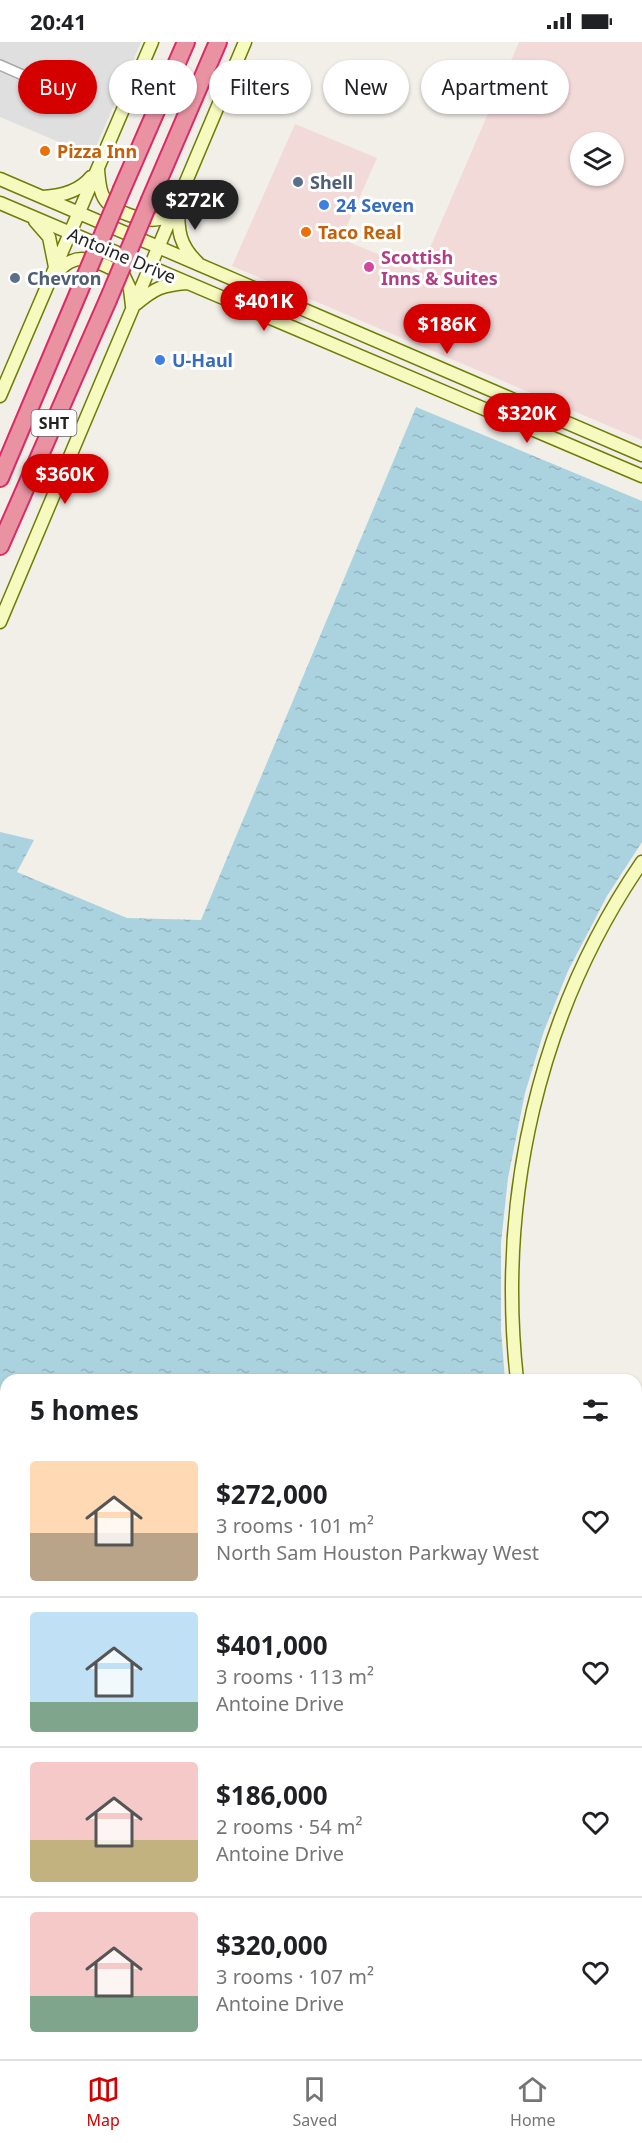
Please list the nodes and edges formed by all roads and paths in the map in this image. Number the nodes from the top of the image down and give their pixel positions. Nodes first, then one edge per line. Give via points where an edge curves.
1 (152, 42) edge
2 (186, 42) edge
3 (218, 42) edge
4 (245, 42) edge
5 (0, 65) edge
6 (18, 73) edge
7 (98, 169) junction
8 (0, 179) edge
9 (41, 197) junction
10 (178, 198) junction
11 (0, 203) edge
12 (79, 214) junction
13 (30, 216) junction
14 (70, 233) junction
15 (158, 248) junction
16 (150, 267) junction
17 (203, 267) junction
18 (53, 273) junction
19 (189, 283) junction
20 (132, 307) junction
21 (302, 309) junction
22 (294, 328) junction
23 (432, 365) junction
24 (424, 384) junction
25 (0, 396) edge
26 (560, 420) junction
27 (553, 438) junction
28 (642, 455) edge
29 (642, 476) edge
30 (0, 478) edge
31 (0, 546) edge
32 (0, 622) edge
33 (642, 862) edge
34 (516, 1374) edge

1 - 7 main road
2 - 30 highway, SHT, bridge
3 - 31 highway, SHT, bridge
4 - 10 main road
5 - 6 street
7 - 9 main road via 85,185
7 - 10 main road via 105,200 138,219 159,219
7 - 12 main road
8 - 9 main road, Antoine Drive
9 - 12 main road, Antoine Drive
10 - 15 main road
10 - 17 main road via 181,240
11 - 13 main road, Antoine Drive
12 - 14 main road
12 - 15 main road, Antoine Drive
13 - 14 main road, Antoine Drive
13 - 18 main road via 49,237
14 - 16 main road, Antoine Drive
14 - 18 main road
15 - 16 main road
15 - 17 main road, Antoine Drive
16 - 19 main road, Antoine Drive
16 - 20 main road
17 - 21 main road, Antoine Drive
18 - 20 main road via 75,259 87,259 123,274
18 - 25 main road
19 - 20 main road via 163,285
19 - 22 main road, Antoine Drive
20 - 32 main road
21 - 22 main road
21 - 23 main road, Antoine Drive
22 - 24 main road, Antoine Drive
23 - 24 main road
23 - 26 main road, Antoine Drive
24 - 27 main road, Antoine Drive
26 - 27 main road
26 - 28 main road, Antoine Drive
27 - 29 main road, Antoine Drive
33 - 34 main road via 579,976 555,1035 526,1138 513,1243 512,1329

